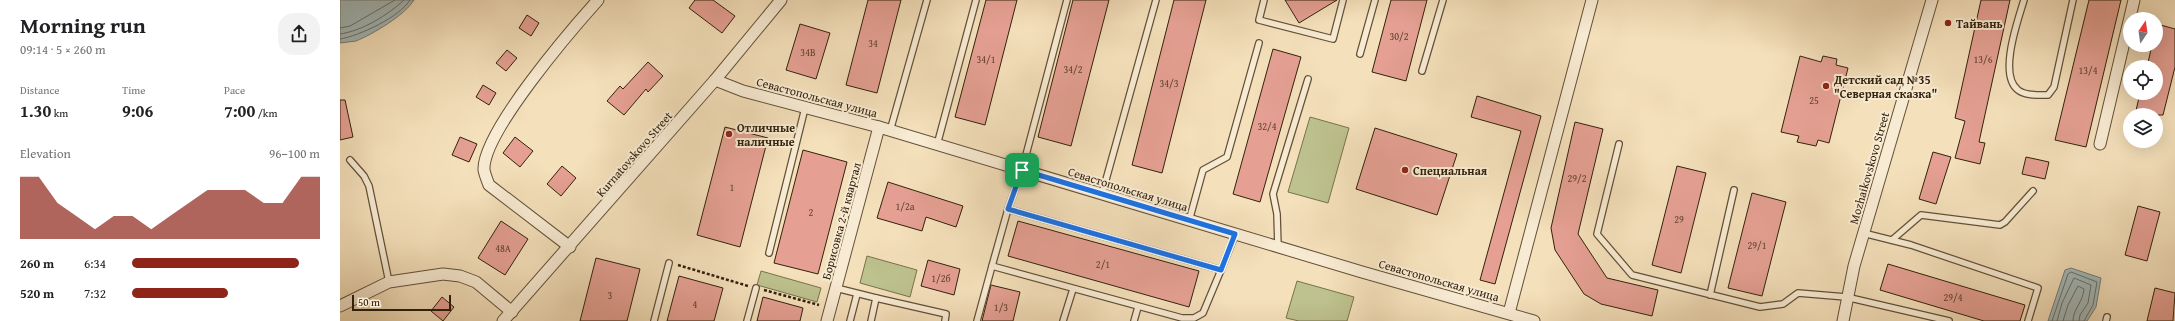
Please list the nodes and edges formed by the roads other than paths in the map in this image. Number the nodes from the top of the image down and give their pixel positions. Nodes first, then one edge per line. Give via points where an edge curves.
1 (598, 0) edge
2 (781, 0) edge
3 (927, 0) edge
4 (976, 0) edge
5 (1067, 0) edge
6 (1156, 0) edge
7 (1264, 0) edge
8 (1343, 0) edge
9 (1376, 0) edge
10 (1443, 0) edge
11 (1592, 0) edge
12 (1932, 0) edge
13 (2024, 0) edge
14 (2073, 0) edge
15 (2134, 0) edge
16 (1259, 43) dead end
17 (1360, 54) dead end
18 (1422, 71) dead end
19 (1308, 79) dead end
20 (715, 80) junction
21 (805, 108) junction
22 (879, 128) junction
23 (890, 131) junction
24 (1619, 144) dead end
25 (2100, 144) dead end
26 (937, 145) junction
27 (350, 160) dead end
28 (1022, 170) junction
29 (1734, 190) dead end
30 (2033, 191) dead end
31 (1102, 195) junction
32 (1008, 209) junction
33 (1189, 220) junction
34 (1864, 233) junction
35 (1235, 234) junction
36 (1892, 240) junction
37 (570, 247) junction
38 (1278, 247) junction
39 (769, 253) dead end
40 (669, 263) dead end
41 (992, 266) junction
42 (1221, 270) junction
43 (389, 282) junction
44 (756, 288) dead end
45 (836, 288) junction
46 (1073, 289) junction
47 (857, 294) junction
48 (1710, 295) junction
49 (1846, 297) junction
50 (876, 298) junction
51 (340, 306) edge
52 (1138, 307) junction
53 (512, 312) junction
54 (1509, 314) junction
55 (503, 321) edge
56 (654, 321) edge
57 (747, 321) edge
58 (827, 321) edge
59 (850, 321) edge
60 (871, 321) edge
61 (945, 321) edge
62 (977, 321) edge
63 (1063, 321) edge
64 (1134, 321) edge
65 (1534, 321) edge
66 (1843, 321) edge
67 (1949, 321) edge
68 (2028, 321) edge

1 - 37 street via 516,102 486,157 484,170 489,185
2 - 20 street, Kurnatovskovo Street
3 - 23 lane
4 - 26 lane
5 - 28 lane
6 - 31 lane
7 - 8 lane via 1259,20 1333,39
9 - 17 lane
10 - 18 lane
11 - 54 street
12 - 34 street, Mozhaikovskovo Street
13 - 14 lane via 2008,65 2010,81 2018,91 2048,95 2054,87
15 - 25 street
16 - 33 lane via 1227,157 1203,170
19 - 38 lane via 1273,194
20 - 21 street, Севастопольская улица
20 - 37 street, Kurnatovskovo Street
21 - 22 street, Севастопольская улица
21 - 39 lane
22 - 23 street, Севастопольская улица
22 - 45 street, Борисовка 2-й квартал
23 - 26 street, Севастопольская улица
24 - 48 lane via 1597,234 1632,275
26 - 28 street, Севастопольская улица
27 - 43 lane via 369,186
28 - 31 street, Севастопольская улица
28 - 32 lane
29 - 48 lane
30 - 36 lane via 2005,222 2000,224 1921,215
31 - 33 street, Севастопольская улица
32 - 41 lane
32 - 42 lane
33 - 35 street, Севастопольская улица
34 - 36 lane
34 - 49 street, Mozhaikovskovo Street
35 - 38 street, Севастопольская улица
35 - 42 lane
36 - 68 lane via 2038,288
37 - 53 street, Kurnatovskovo Street
38 - 54 street, Севастопольская улица
40 - 56 lane
41 - 46 lane
41 - 62 lane
42 - 52 lane via 1204,313 1194,318 1182,318
43 - 51 street
43 - 53 street via 443,274 460,276 476,282
44 - 57 lane
45 - 47 lane
45 - 58 street, Борисовка 2-й квартал
46 - 52 lane
46 - 63 lane
47 - 50 lane
47 - 59 lane
48 - 49 lane via 1760,307 1783,304 1798,294
49 - 66 street, Mozhaikovskovo Street
49 - 67 lane
50 - 60 lane
50 - 61 lane via 946,314
52 - 64 lane
53 - 55 street, Kurnatovskovo Street
54 - 65 street, Севастопольская улица

